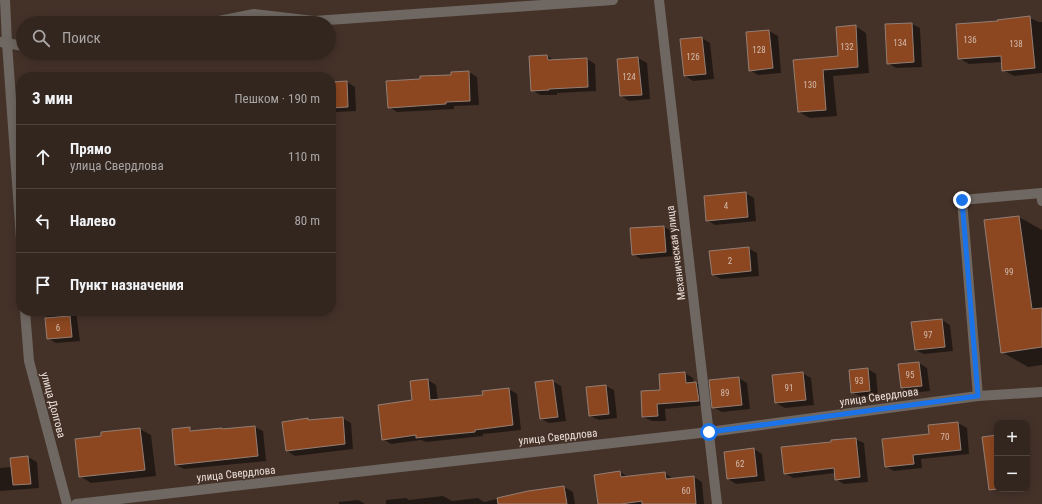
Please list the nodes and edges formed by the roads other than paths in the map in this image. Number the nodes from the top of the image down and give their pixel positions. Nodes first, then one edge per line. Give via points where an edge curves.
1 (5, 0) edge
2 (613, 0) edge
3 (659, 0) edge
4 (244, 16) edge
5 (271, 16) edge
6 (336, 19) edge
7 (3, 42) edge
8 (16, 45) edge
9 (16, 184) edge
10 (1042, 201) edge
11 (25, 316) edge
12 (1042, 392) edge
13 (978, 396) junction
14 (709, 432) junction
15 (67, 504) edge
16 (76, 504) edge
17 (717, 504) edge

1 - 7 street
2 - 6 street
3 - 14 street, Механическая улица
4 - 5 street
7 - 8 street
7 - 9 street
10 - 13 street via 1041,193 962,200
11 - 15 street, улица Долгова via 28,361
12 - 13 street, улица Свердлова
13 - 14 street, улица Свердлова
14 - 16 street, улица Свердлова
14 - 17 street, Механическая улица

